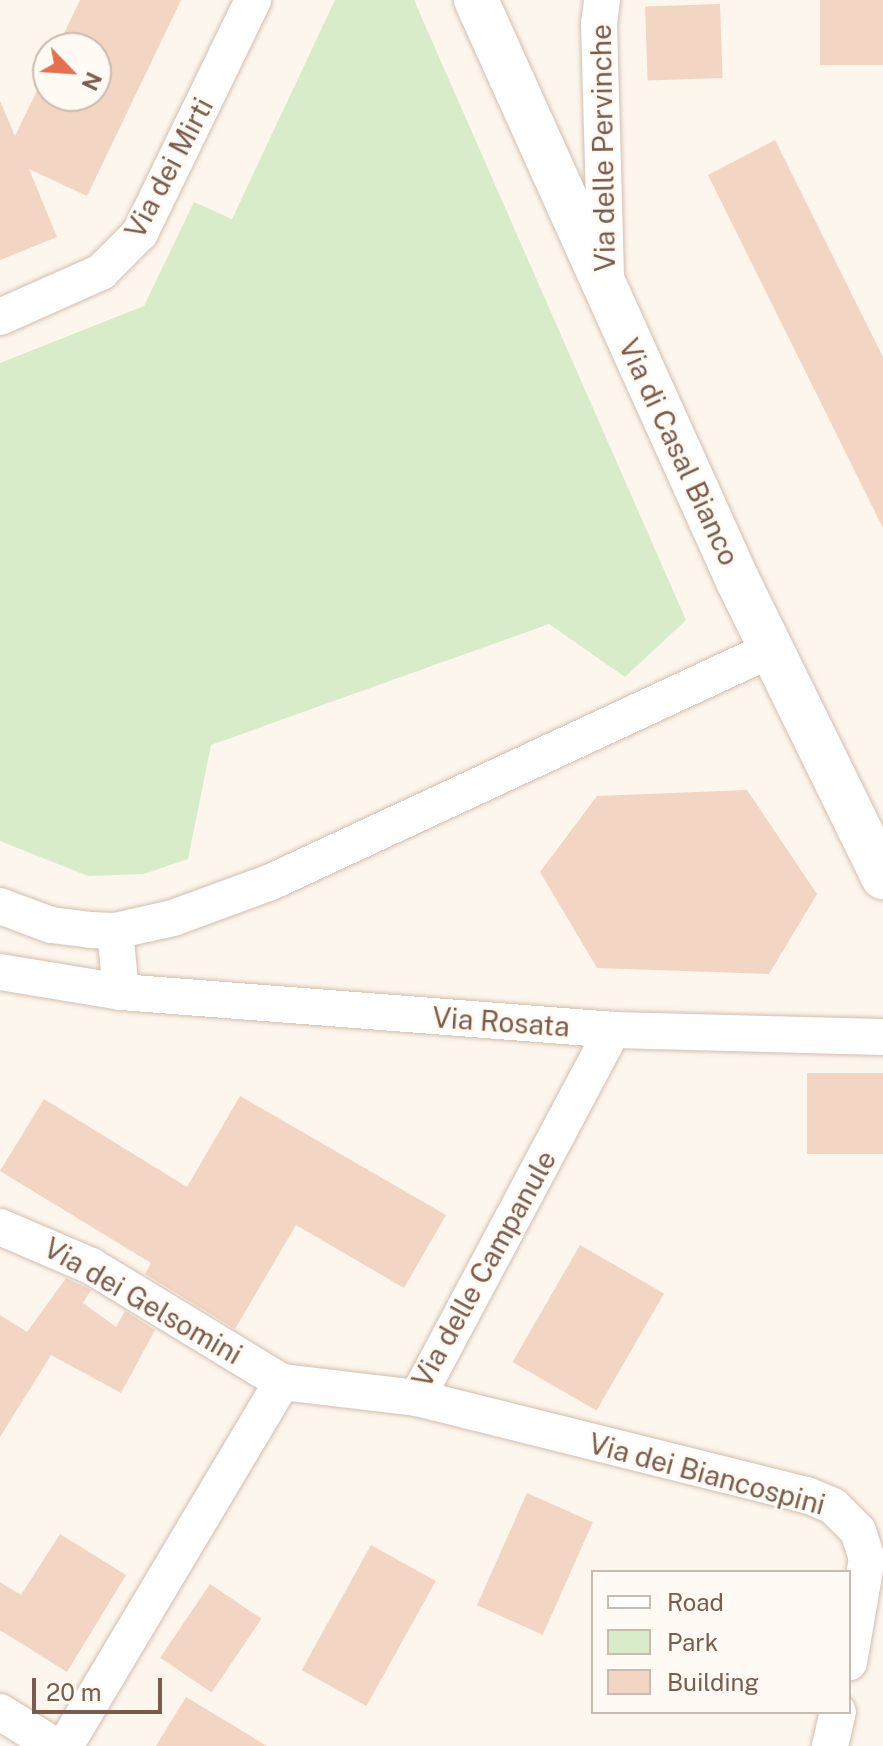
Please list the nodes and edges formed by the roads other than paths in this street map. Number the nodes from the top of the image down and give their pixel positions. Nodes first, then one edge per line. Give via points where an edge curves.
1 (253, 0) edge
2 (602, 0) edge
3 (481, 7) edge
4 (606, 296) junction
5 (0, 317) edge
6 (770, 650) junction
7 (883, 877) edge
8 (0, 906) edge
9 (115, 931) junction
10 (0, 972) edge
11 (121, 992) junction
12 (613, 1030) junction
13 (883, 1037) edge
14 (0, 1227) edge
15 (282, 1382) junction
16 (417, 1398) junction
17 (851, 1650) edge
18 (0, 1712) edge
19 (838, 1714) edge
20 (55, 1746) edge
21 (65, 1746) edge
22 (830, 1746) edge

1 - 5 street, Via dei Mirti via 140,233 101,272
2 - 4 street, Via delle Pervinche
3 - 4 main road, Via di Casal Bianco
4 - 6 main road, Via di Casal Bianco
6 - 7 main road, Via di Casal Bianco
6 - 9 street via 271,882 173,918
8 - 9 street via 51,925
9 - 11 street
10 - 11 street, Via Rosata
11 - 12 street, Via Rosata
12 - 13 street, Via Rosata
12 - 16 street, Via delle Campanule
14 - 15 street, Via dei Gelsomini via 91,1266
15 - 16 street, Via delle Campanule
15 - 21 street
16 - 17 street, Via dei Biancospini via 807,1495 833,1506 858,1531 867,1558
18 - 20 street
19 - 22 street

